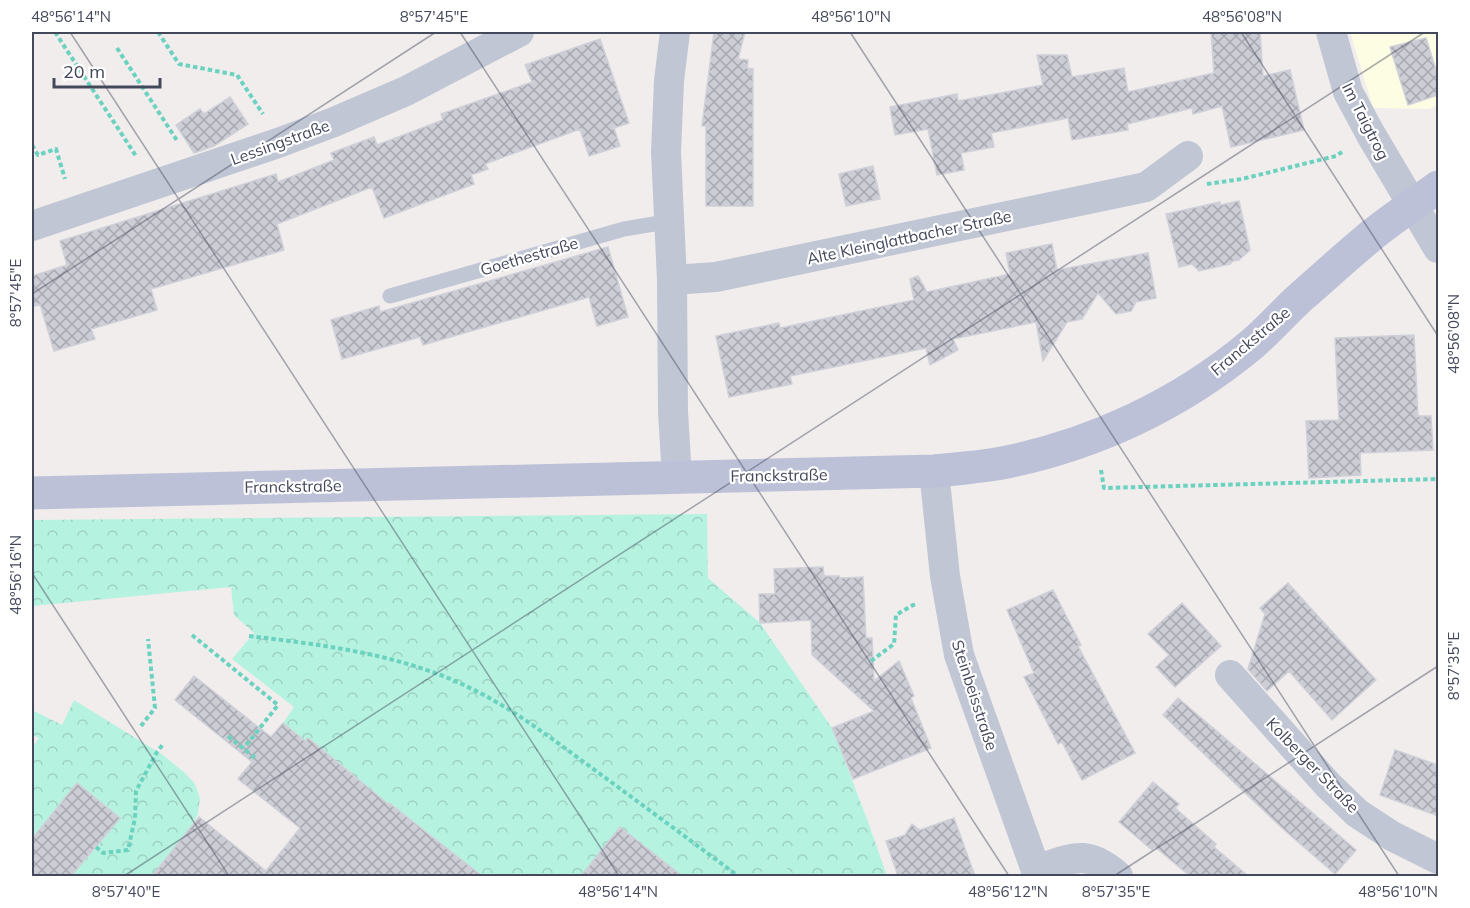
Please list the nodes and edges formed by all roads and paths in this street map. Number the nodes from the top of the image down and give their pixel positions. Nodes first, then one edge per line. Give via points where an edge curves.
1 (55, 32) edge
2 (158, 32) edge
3 (519, 32) edge
4 (675, 32) edge
5 (1331, 32) edge
6 (117, 48) dead end
7 (278, 143) junction
8 (32, 145) edge
9 (1188, 156) dead end
10 (1336, 156) dead end
11 (193, 172) junction
12 (1202, 184) dead end
13 (150, 186) junction
14 (1426, 196) edge
15 (75, 211) junction
16 (669, 224) junction
17 (32, 226) edge
18 (1438, 248) edge
19 (672, 280) junction
20 (390, 296) dead end
21 (1101, 466) dead end
22 (934, 471) junction
23 (677, 477) junction
24 (1438, 479) edge
25 (32, 493) edge
26 (949, 599) junction
27 (192, 635) dead end
28 (249, 636) dead end
29 (148, 639) dead end
30 (871, 661) dead end
31 (1230, 675) dead end
32 (141, 726) dead end
33 (228, 736) dead end
34 (164, 743) dead end
35 (244, 748) junction
36 (255, 758) dead end
37 (96, 847) dead end
38 (1438, 859) edge
39 (1037, 873) edge
40 (738, 876) edge
41 (1118, 876) edge

1 - 13 path via 146,171
2 - 7 path via 179,64 237,75
3 - 7 street, Lessingstraße via 406,91
4 - 16 street via 666,152
5 - 14 street, Im Taigtrog via 1348,92 1370,133
6 - 11 path via 188,158
7 - 11 street, Lessingstraße
8 - 15 path via 38,155 56,149
9 - 19 street, Alte Kleinglattbacher Straße via 1146,187 716,277
10 - 12 path via 1242,179
11 - 13 street, Lessingstraße
13 - 15 street, Lessingstraße
14 - 18 street, Im Taigtrog
14 - 22 street, Franckstraße via 1374,234 1237,356 1155,410 1044,453 1002,463
15 - 17 street, Lessingstraße
16 - 19 street
16 - 20 lane, Goethestraße via 624,229
19 - 23 street
21 - 24 path via 1104,488
22 - 23 street, Franckstraße
22 - 26 street, Steinbeisstraße
23 - 25 street, Franckstraße
26 - 30 path via 913,605 896,615 894,644
26 - 39 street, Steinbeisstraße via 959,655
27 - 35 path via 278,705
28 - 40 path via 379,655 469,687 530,722
29 - 32 path via 155,708
31 - 38 street, Kolberger Straße via 1357,813
33 - 35 path
34 - 37 path via 136,790 128,850 103,853
35 - 36 path
39 - 41 street via 1089,857

